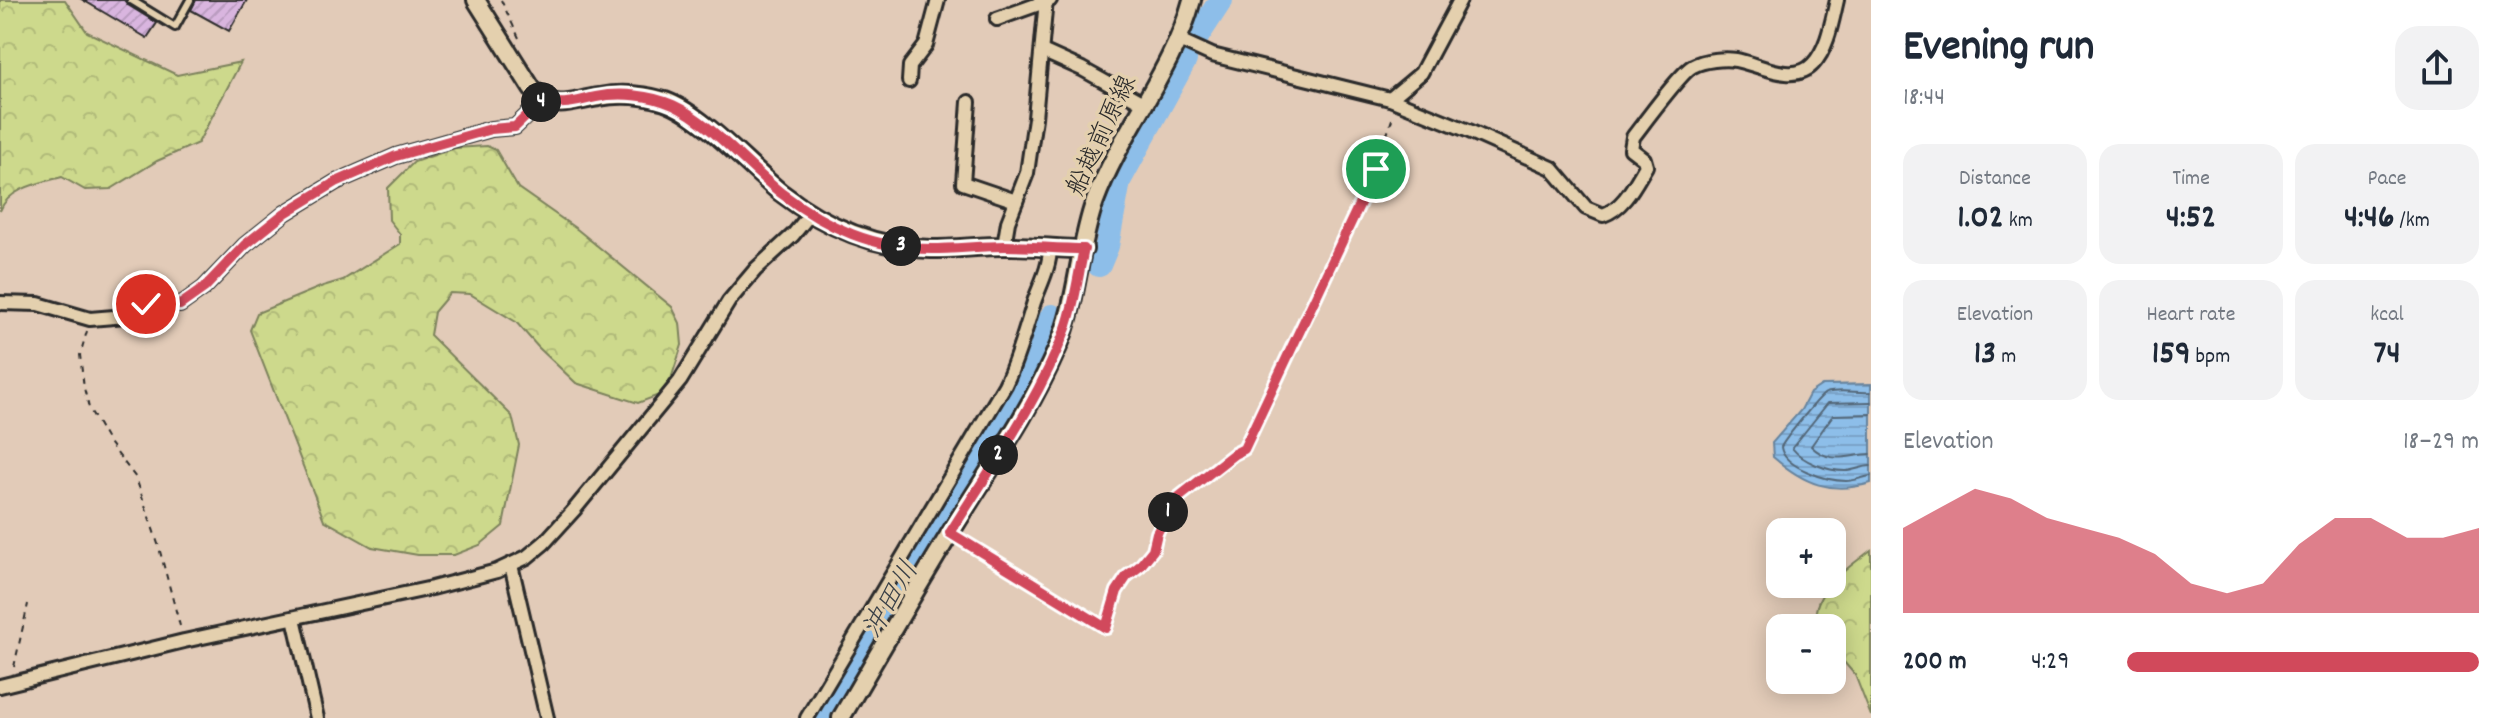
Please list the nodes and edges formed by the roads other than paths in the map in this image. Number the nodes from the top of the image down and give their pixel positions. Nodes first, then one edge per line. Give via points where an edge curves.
1 (131, 0) edge
2 (190, 0) edge
3 (476, 0) edge
4 (938, 0) edge
5 (1047, 0) edge
6 (1192, 0) edge
7 (1460, 0) edge
8 (1837, 0) edge
9 (997, 19) dead end
10 (1179, 40) junction
11 (1042, 51) junction
12 (909, 81) dead end
13 (543, 100) junction
14 (1393, 101) junction
15 (969, 102) dead end
16 (1143, 103) junction
17 (1016, 201) junction
18 (811, 213) junction
19 (1004, 246) junction
20 (1050, 248) junction
21 (1084, 249) junction
22 (0, 303) edge
23 (511, 565) junction
24 (294, 618) junction
25 (5, 685) edge
26 (317, 718) edge
27 (547, 718) edge
28 (807, 718) edge
29 (841, 718) edge

1 - 2 lane via 175,27
3 - 13 main road
4 - 12 street via 926,45 910,66
5 - 9 street
5 - 11 street
6 - 10 main road, 船越前原線
7 - 14 street via 1421,73
8 - 14 street via 1824,46 1812,66 1780,72 1733,60 1690,67 1633,137 1631,149 1646,166 1629,194 1603,215 1586,208 1552,168
10 - 14 street via 1212,55
10 - 16 main road, 船越前原線
11 - 16 street
11 - 17 street via 1027,173
13 - 18 main road via 568,104 619,95 663,100
13 - 22 street via 515,127 396,156 336,182 285,213 180,305 146,304 126,316 90,319 38,304
15 - 17 street via 963,183
16 - 21 main road, 船越前原線 via 1095,203
17 - 19 street
18 - 19 main road via 858,238 895,245
18 - 23 street via 729,301 680,381 574,510 544,543
19 - 20 main road
20 - 21 main road
20 - 28 street via 1005,385
21 - 29 main road, 船越前原線 via 1067,324 1052,360
23 - 24 street
23 - 27 street
24 - 25 street
24 - 26 street

